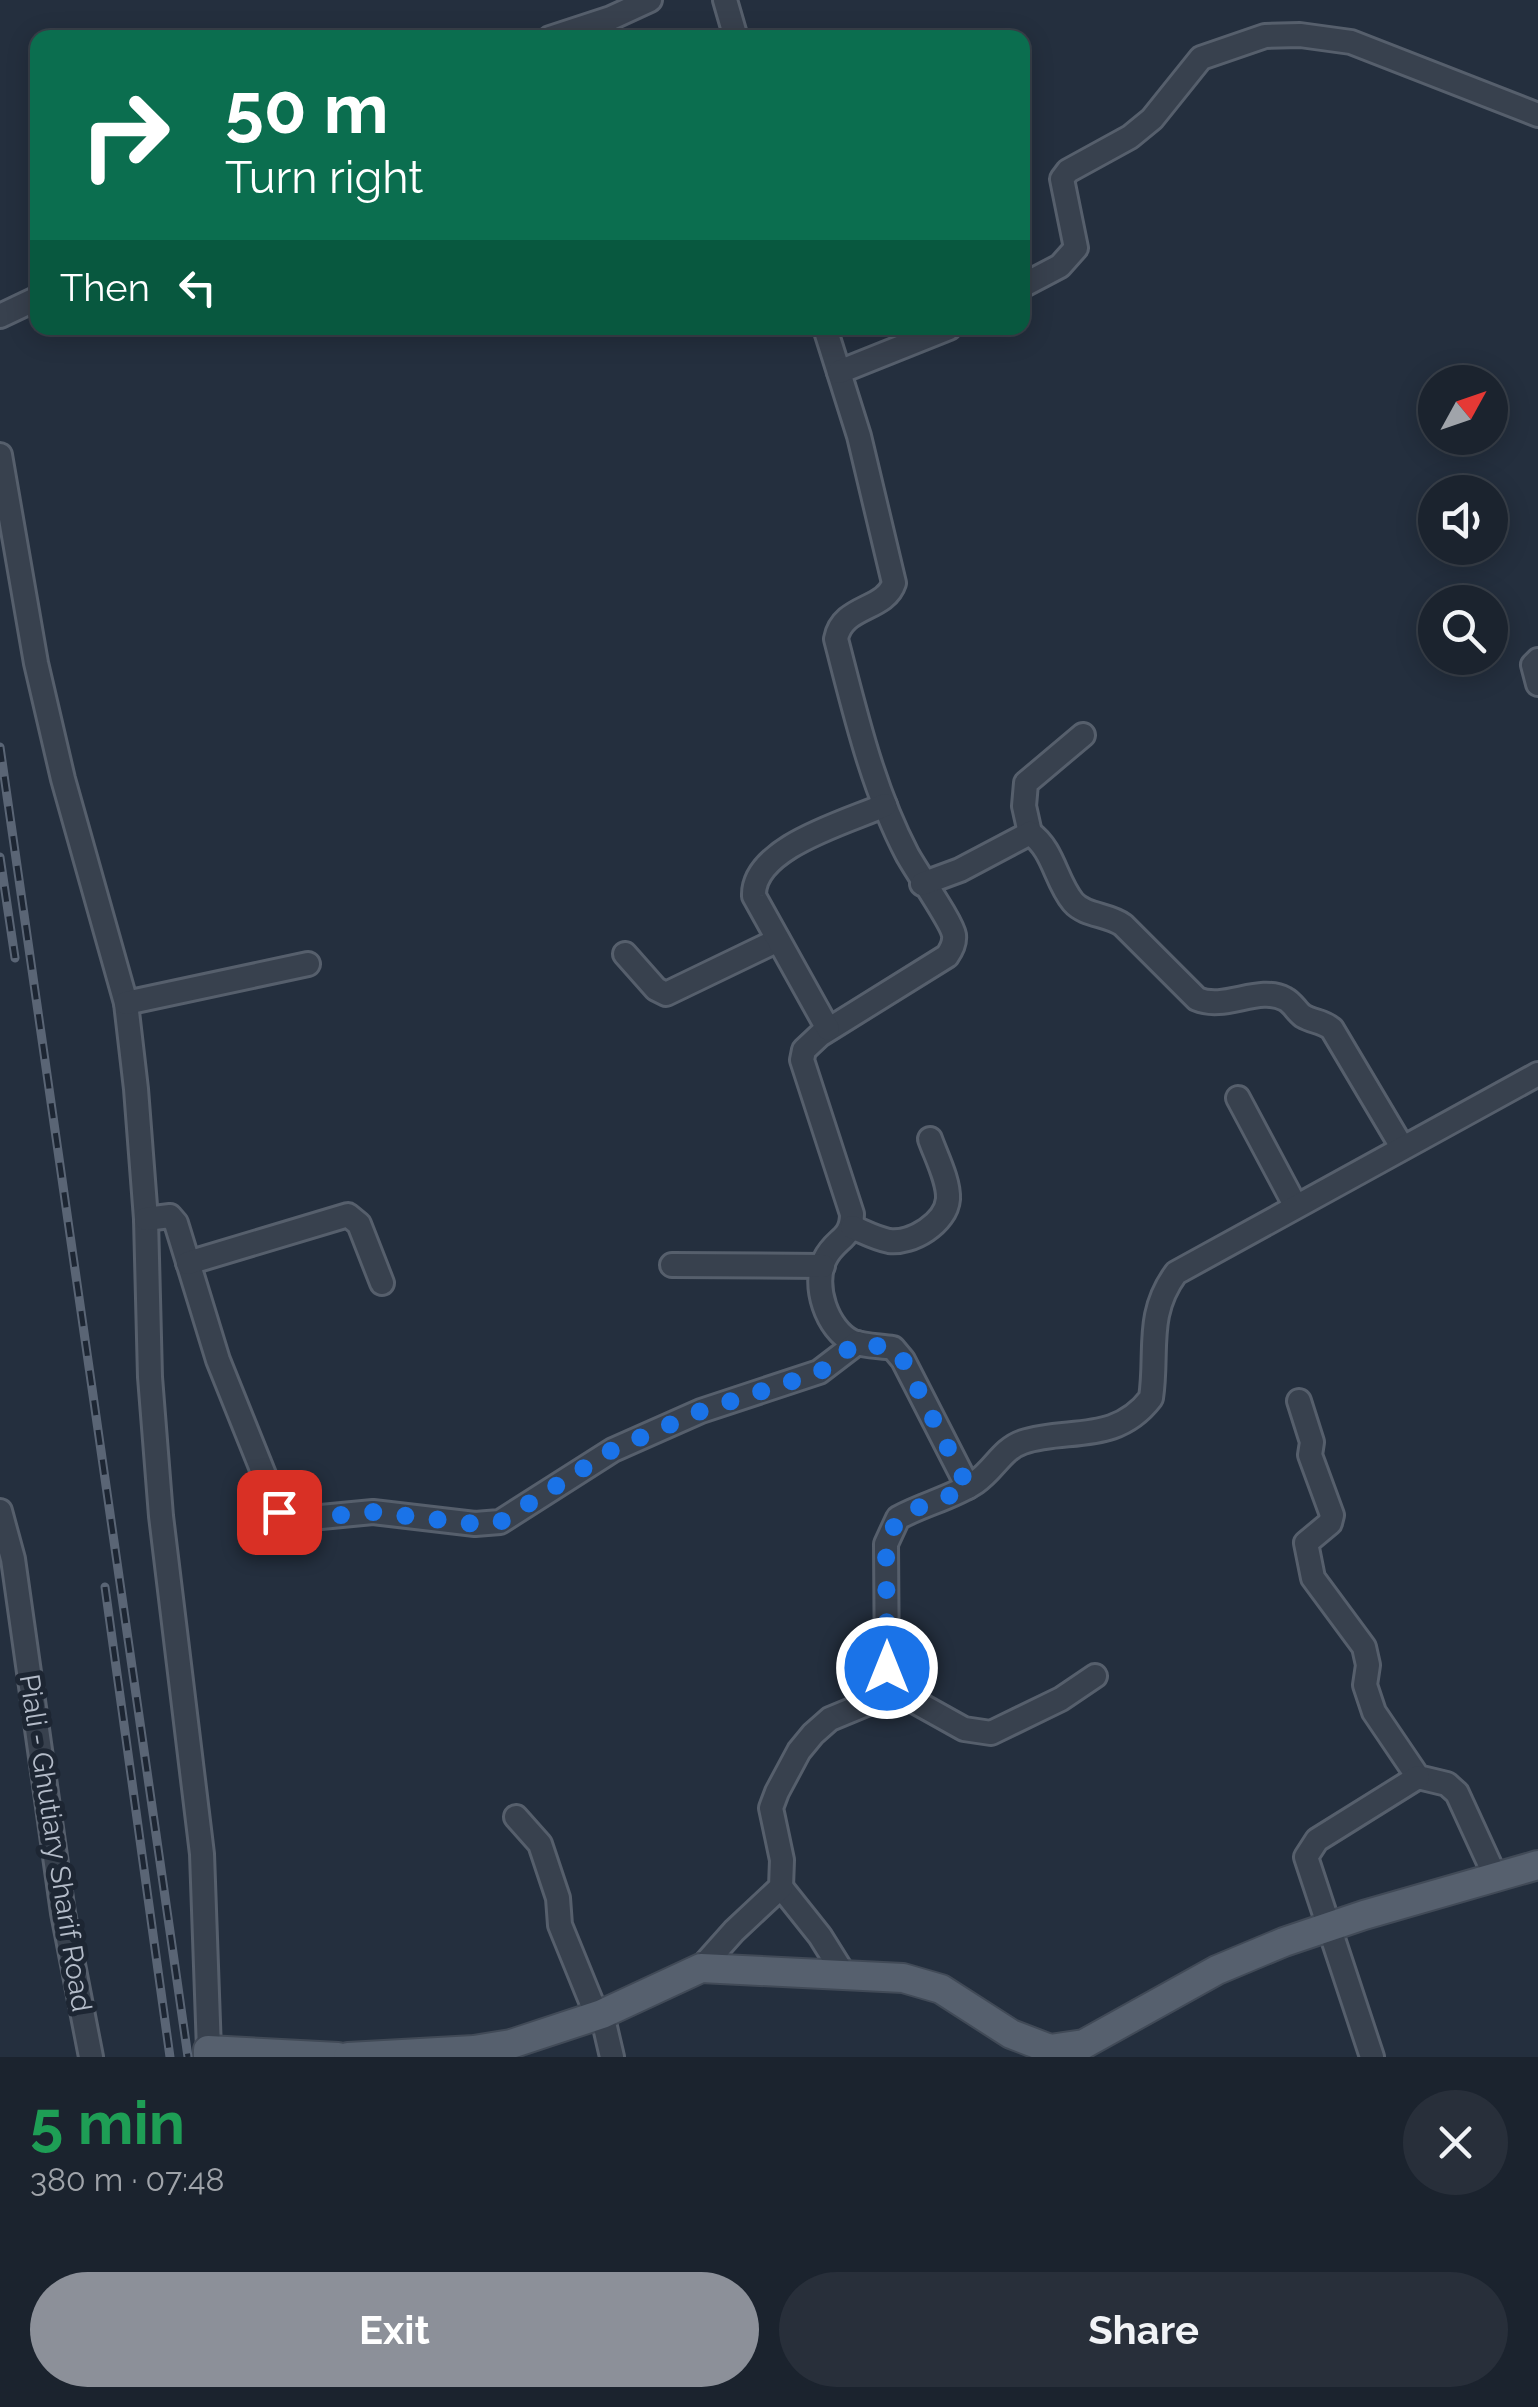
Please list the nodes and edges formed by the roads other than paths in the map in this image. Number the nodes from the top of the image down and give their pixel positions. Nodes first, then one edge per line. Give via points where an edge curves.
1 (650, 0) edge
2 (725, 0) edge
3 (575, 30) edge
4 (734, 30) edge
5 (1538, 114) edge
6 (1030, 282) edge
7 (30, 302) edge
8 (0, 316) edge
9 (827, 335) edge
10 (932, 335) edge
11 (839, 372) junction
12 (0, 455) edge
13 (1538, 660) edge
14 (1538, 684) edge
15 (1083, 736) dead end
16 (886, 806) junction
17 (1030, 833) junction
18 (922, 884) junction
19 (778, 940) junction
20 (625, 954) dead end
21 (308, 964) dead end
22 (126, 1003) junction
23 (828, 1029) junction
24 (1538, 1074) edge
25 (1238, 1098) dead end
26 (930, 1139) dead end
27 (1402, 1147) junction
28 (1295, 1205) junction
29 (146, 1219) junction
30 (852, 1228) junction
31 (188, 1263) junction
32 (672, 1265) dead end
33 (822, 1266) junction
34 (382, 1283) dead end
35 (856, 1343) junction
36 (1298, 1402) dead end
37 (968, 1487) junction
38 (0, 1511) edge
39 (1095, 1676) dead end
40 (880, 1694) junction
41 (1418, 1777) junction
42 (516, 1817) dead end
43 (1538, 1866) edge
44 (1496, 1878) junction
45 (780, 1887) junction
46 (1330, 1926) junction
47 (701, 1968) junction
48 (845, 1976) junction
49 (599, 2015) junction
50 (209, 2054) edge
51 (91, 2057) edge
52 (338, 2057) edge
53 (348, 2057) edge
54 (612, 2057) edge
55 (1372, 2057) edge

1 - 3 street
2 - 4 street
5 - 6 street via 1351,42 1282,34 1216,52 1192,66 1152,119 1062,179 1076,248 1060,266
7 - 8 street
9 - 11 street
10 - 11 street
11 - 16 street via 894,573 893,590 852,613 836,639
12 - 22 street via 36,663
13 - 14 street
15 - 17 street via 1026,783
16 - 18 street
16 - 19 street via 805,837 762,873 754,896
17 - 18 street
17 - 27 street via 1074,903 1123,925 1197,999 1208,1004 1272,995 1325,1023
18 - 23 street via 951,925 952,949
19 - 20 street via 666,994
19 - 23 street
21 - 22 street
22 - 29 street
23 - 30 street via 809,1043 802,1060 848,1196
24 - 27 street
25 - 28 street
26 - 30 street via 948,1193 940,1217 900,1241
27 - 28 street
28 - 37 street via 1189,1264 1168,1284 1152,1335 1152,1388 1144,1408 1094,1434 1014,1445
29 - 31 street via 173,1218
29 - 50 street via 162,1516 202,1854
30 - 33 street
31 - 34 street via 348,1215 359,1224
31 - 35 street via 218,1360 279,1512 290,1520 373,1512 500,1522 612,1450 701,1411 820,1372
32 - 33 street
33 - 35 street via 830,1320
35 - 37 street via 898,1352
36 - 41 street via 1332,1515 1307,1540 1310,1571 1364,1647 1374,1712
37 - 40 street via 898,1518 890,1530 887,1682
38 - 51 street, Piali - Ghutiary Sharif Road
39 - 40 street via 991,1733 964,1729 912,1700
40 - 45 street via 813,1734 777,1792 771,1808 782,1860
41 - 44 street via 1456,1792
41 - 46 street via 1310,1847 1309,1870
42 - 49 street via 540,1844 560,1925
43 - 44 main road
44 - 46 main road
45 - 47 street
45 - 48 street
46 - 48 main road via 1217,1970 1084,2044 1050,2048 1012,2034 942,1989 903,1978
46 - 55 street
47 - 48 main road
47 - 49 main road
49 - 53 main road via 511,2044
49 - 54 street
50 - 52 main road

